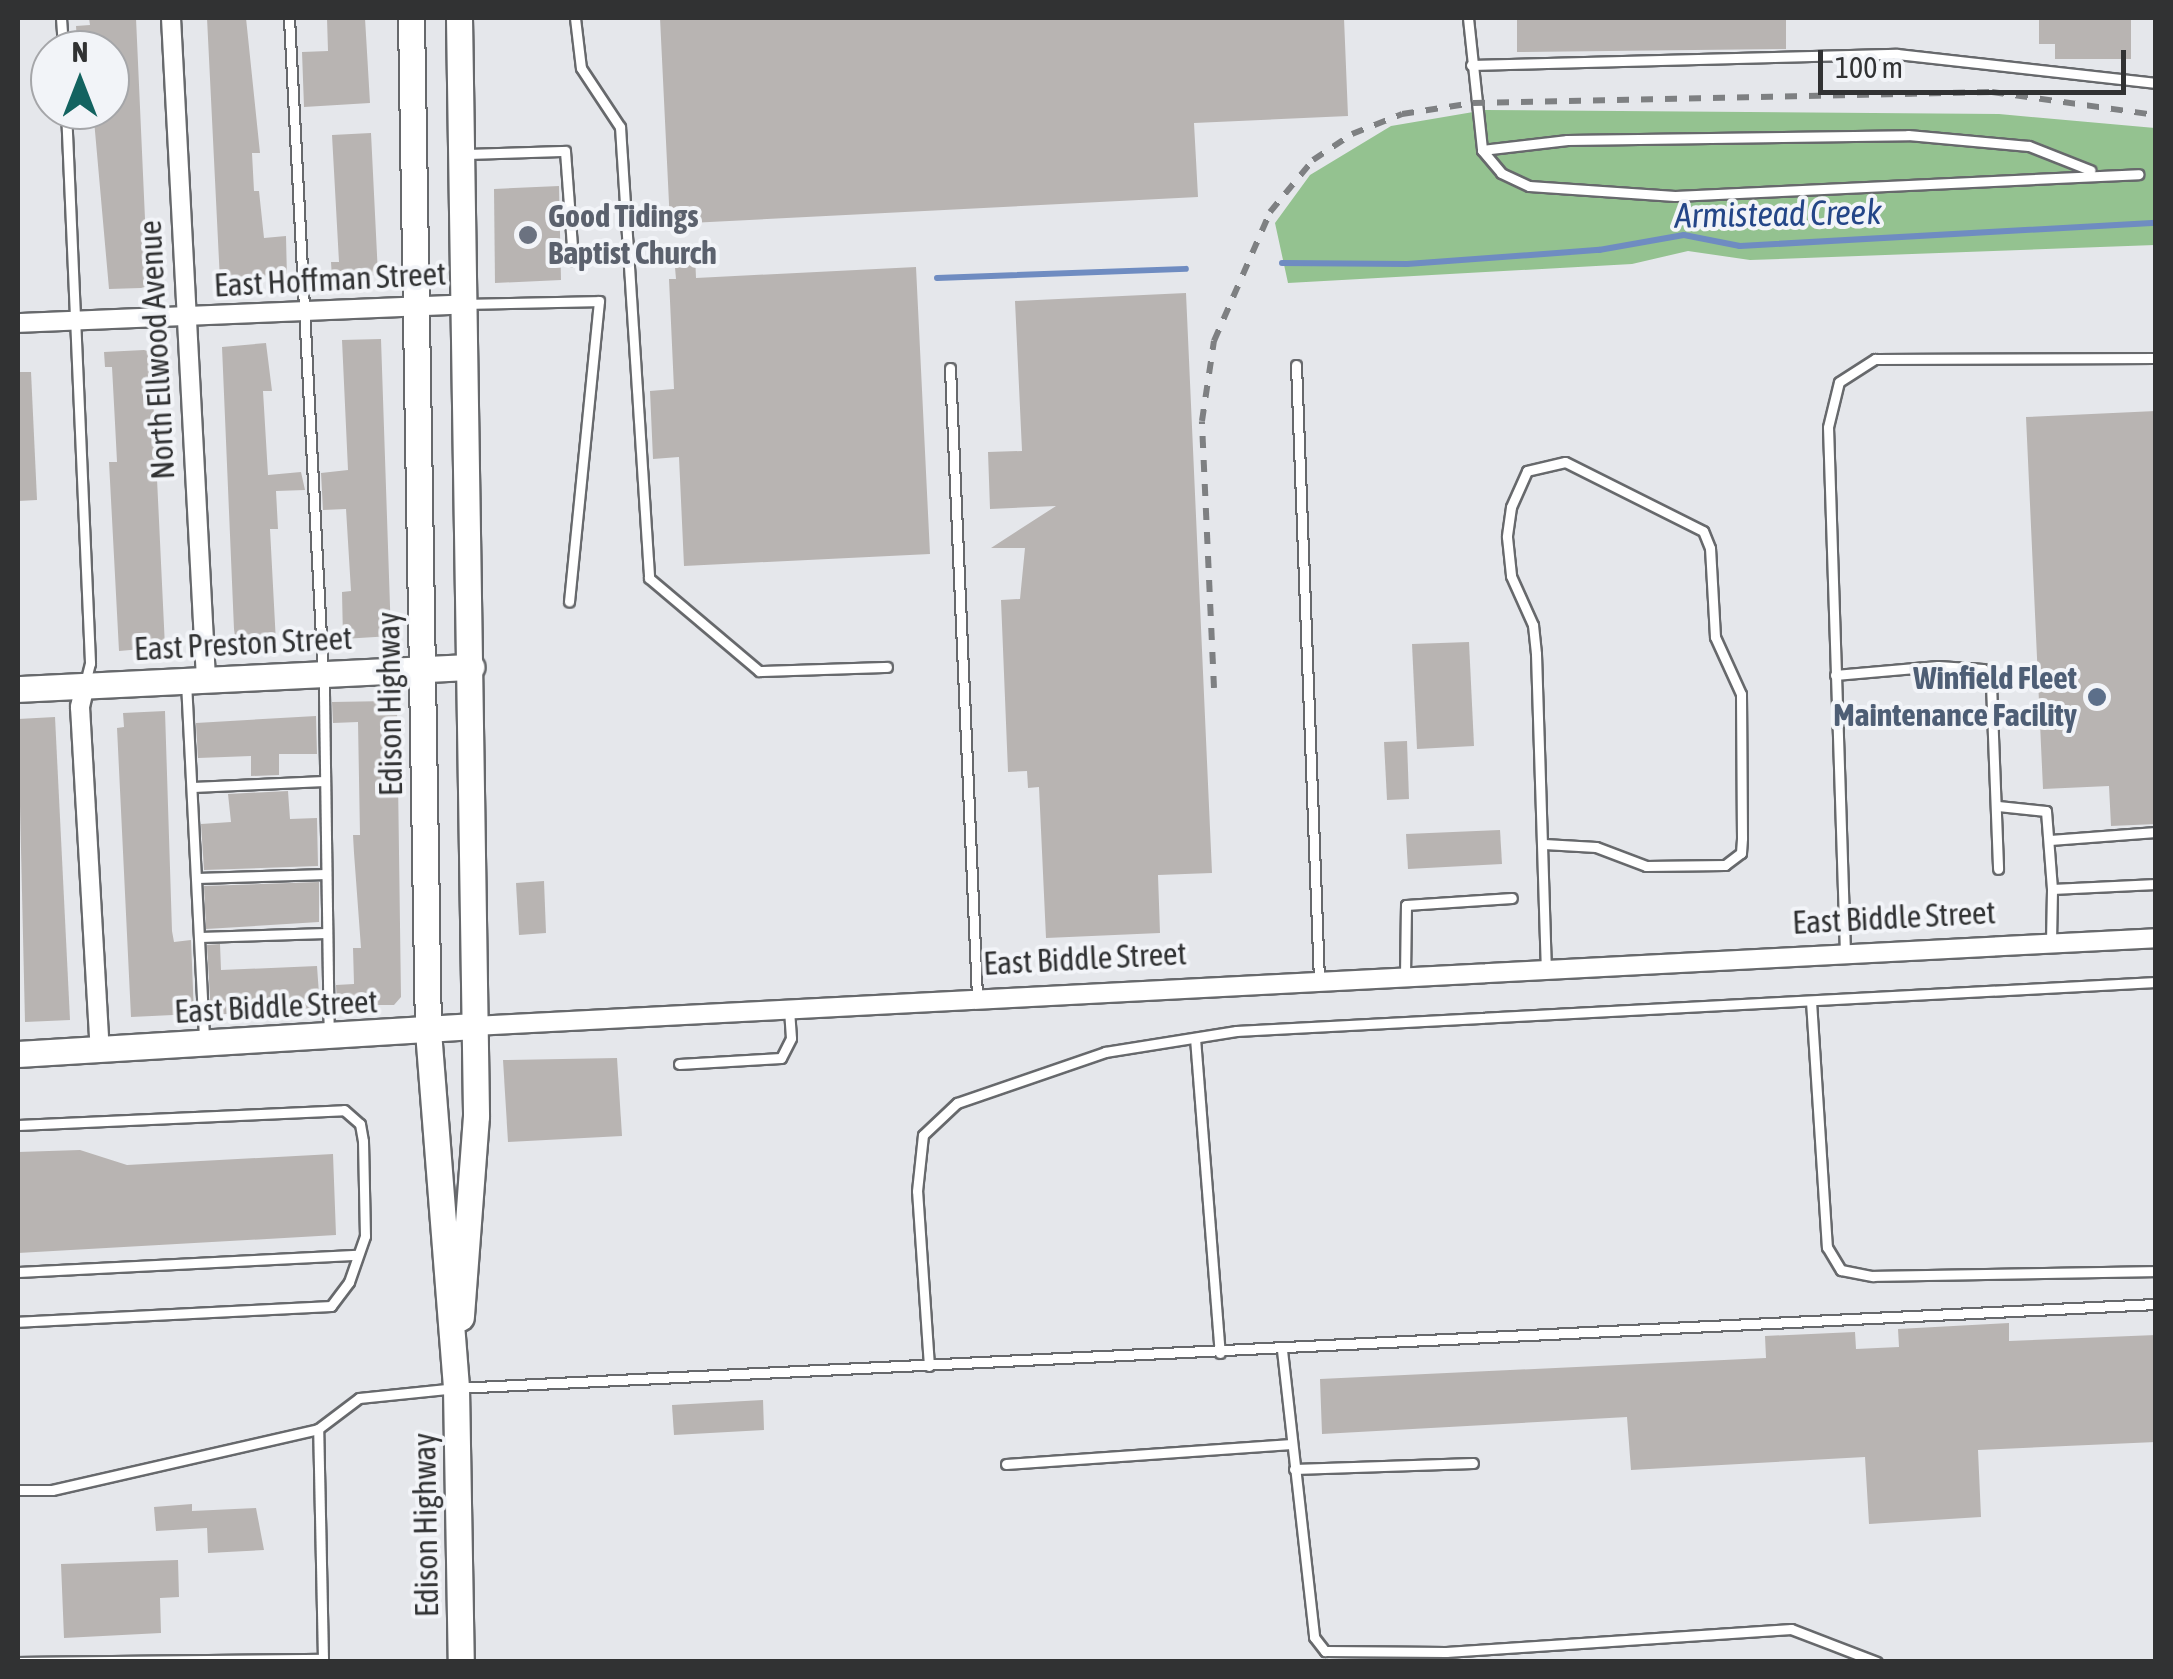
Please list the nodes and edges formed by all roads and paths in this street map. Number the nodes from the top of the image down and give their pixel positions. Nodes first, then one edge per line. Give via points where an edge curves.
1 (171, 18) edge
2 (289, 18) edge
3 (411, 18) edge
4 (459, 18) edge
5 (575, 18) edge
6 (1468, 18) edge
7 (1471, 65) junction
8 (2156, 83) edge
9 (67, 130) edge
10 (1482, 150) junction
11 (461, 154) junction
12 (2098, 173) junction
13 (2138, 174) dead end
14 (574, 262) dead end
15 (465, 304) junction
16 (416, 306) junction
17 (301, 311) junction
18 (185, 316) junction
19 (74, 322) junction
20 (18, 323) edge
21 (2156, 358) edge
22 (1296, 365) dead end
23 (950, 368) dead end
24 (569, 602) dead end
25 (471, 666) junction
26 (422, 667) junction
27 (886, 667) dead end
28 (320, 673) junction
29 (1835, 675) junction
30 (196, 679) junction
31 (85, 685) junction
32 (18, 689) edge
33 (324, 781) junction
34 (192, 787) junction
35 (1998, 806) junction
36 (2156, 832) edge
37 (2050, 840) junction
38 (1544, 844) junction
39 (1998, 869) dead end
40 (326, 874) junction
41 (197, 878) junction
42 (2156, 884) edge
43 (2052, 888) junction
44 (1512, 898) dead end
45 (326, 932) junction
46 (200, 937) junction
47 (2156, 938) edge
48 (2050, 943) junction
49 (1846, 954) junction
50 (1546, 968) junction
51 (1405, 976) junction
52 (1320, 980) junction
53 (2156, 982) edge
54 (978, 997) junction
55 (1811, 1001) junction
56 (789, 1008) junction
57 (474, 1026) junction
58 (428, 1032) junction
59 (329, 1036) junction
60 (1195, 1038) junction
61 (204, 1044) junction
62 (100, 1050) junction
63 (18, 1054) edge
64 (679, 1064) dead end
65 (18, 1125) edge
66 (358, 1255) junction
67 (2156, 1271) edge
68 (18, 1272) edge
69 (2156, 1304) edge
70 (18, 1322) edge
71 (1282, 1350) junction
72 (1220, 1353) junction
73 (929, 1366) junction
74 (456, 1388) junction
75 (318, 1430) junction
76 (1292, 1444) junction
77 (1474, 1462) dead end
78 (1006, 1464) dead end
79 (1294, 1469) junction
80 (18, 1490) edge
81 (20, 1662) edge
82 (461, 1662) edge
83 (1877, 1662) edge

1 - 18 street, North Ellwood Avenue
2 - 17 lane
3 - 16 main road, Edison Highway
4 - 11 main road, Edison Highway
5 - 27 lane via 580,68 620,127 649,578 758,671
6 - 7 lane
7 - 8 lane via 1897,54
7 - 10 lane
9 - 19 lane
10 - 12 lane via 1567,140 1908,135 2029,146
10 - 12 lane via 1501,173 1568,193 1674,196
11 - 14 lane via 565,150
11 - 15 main road, Edison Highway
12 - 13 lane
15 - 16 street, East Hoffman Street
15 - 24 lane via 598,301
15 - 25 main road, Edison Highway
16 - 17 street, East Hoffman Street
16 - 26 main road, Edison Highway
17 - 18 street, East Hoffman Street
17 - 28 lane
18 - 19 street, East Hoffman Street
18 - 30 street, North Ellwood Avenue
19 - 20 street, East Hoffman Street
19 - 31 lane via 90,663
21 - 29 lane via 1875,358 1848,371 1830,402 1828,427
22 - 52 lane
23 - 54 lane
25 - 26 main road, East Preston Street
25 - 57 main road, Edison Highway
26 - 28 main road, East Preston Street
26 - 58 main road, Edison Highway
28 - 30 main road, East Preston Street
28 - 33 lane
29 - 35 lane via 1984,669 1992,684
29 - 49 lane
30 - 31 main road, East Preston Street
30 - 34 lane
31 - 32 main road, East Preston Street
31 - 62 street via 80,707
33 - 34 lane
33 - 40 lane
34 - 41 lane
35 - 37 lane via 2046,811
35 - 39 lane
36 - 37 lane
37 - 43 lane
38 - 38 lane via 1533,624 1511,576 1507,536 1510,506 1528,472 1565,462 1703,531 1710,548 1715,637 1740,694 1742,838 1740,854 1726,865 1646,866 1596,847
38 - 50 lane
40 - 41 lane
40 - 45 lane
41 - 46 lane
42 - 43 lane
43 - 48 lane
44 - 51 lane via 1406,905
45 - 46 lane
45 - 59 lane
46 - 61 lane
47 - 48 street, East Biddle Street
48 - 49 street, East Biddle Street
49 - 50 street, East Biddle Street
50 - 51 street, East Biddle Street
51 - 52 street, East Biddle Street
52 - 54 street, East Biddle Street
53 - 55 lane
54 - 56 street, East Biddle Street
55 - 60 lane
55 - 67 lane via 1827,1247 1841,1270 1873,1276
56 - 57 street, East Biddle Street
56 - 64 lane via 791,1038 781,1058
57 - 58 main road, East Biddle Street
57 - 74 main road, Edison Highway via 476,1116
58 - 59 main road, East Biddle Street
58 - 74 main road, Edison Highway
59 - 61 main road, East Biddle Street
60 - 72 lane
60 - 73 lane via 1105,1052 956,1103 923,1136 917,1191
61 - 62 main road, East Biddle Street
62 - 63 main road, East Biddle Street
65 - 66 lane via 344,1110 360,1124 363,1141 364,1236
66 - 68 lane
66 - 70 lane via 331,1306
69 - 71 lane
71 - 72 lane
71 - 76 lane
72 - 73 lane
73 - 74 lane
74 - 75 lane via 359,1398
74 - 82 main road, Edison Highway
75 - 80 lane via 52,1490
75 - 81 lane via 323,1659
76 - 78 lane
76 - 79 lane
77 - 79 lane
79 - 83 lane via 1314,1637 1324,1652 1446,1652 1792,1629

